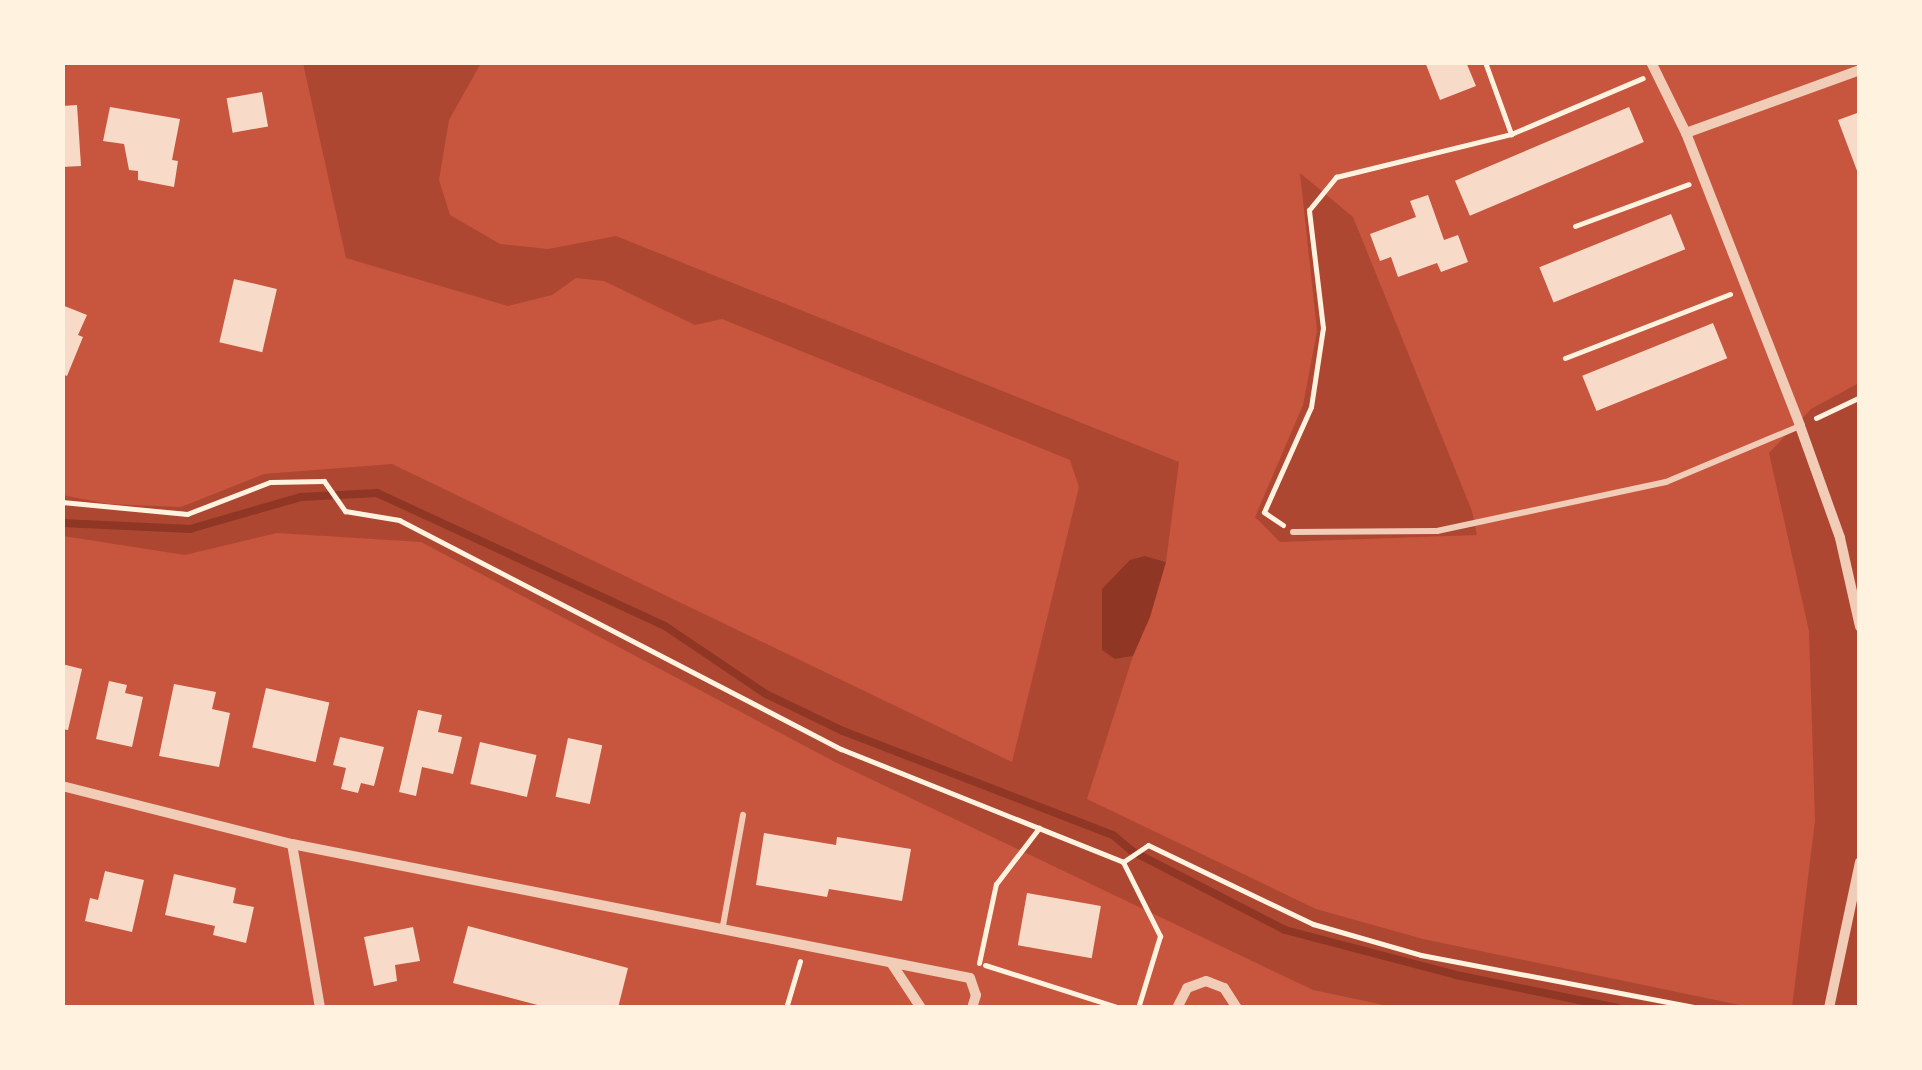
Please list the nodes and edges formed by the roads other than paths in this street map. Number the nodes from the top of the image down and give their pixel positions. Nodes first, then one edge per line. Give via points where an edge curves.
1 (1653, 68) edge
2 (1860, 70) edge
3 (1686, 133) junction
4 (1800, 426) junction
5 (1293, 532) road end
6 (1860, 628) edge
7 (62, 786) edge
8 (742, 815) dead end
9 (292, 844) junction
10 (1860, 862) edge
11 (722, 932) junction
12 (892, 964) junction
13 (320, 1008) edge
14 (922, 1008) edge
15 (972, 1008) edge
16 (1177, 1008) edge
17 (1236, 1008) edge
18 (1829, 1008) edge

1 - 3 street
2 - 3 street
3 - 4 street
4 - 5 lane via 1666,482 1456,526
4 - 6 street via 1840,538
7 - 9 street
8 - 11 lane
9 - 11 street
9 - 13 street
10 - 18 street
11 - 12 street
12 - 14 street
12 - 15 street via 973,982
16 - 17 street via 1186,988 1206,981 1224,988

